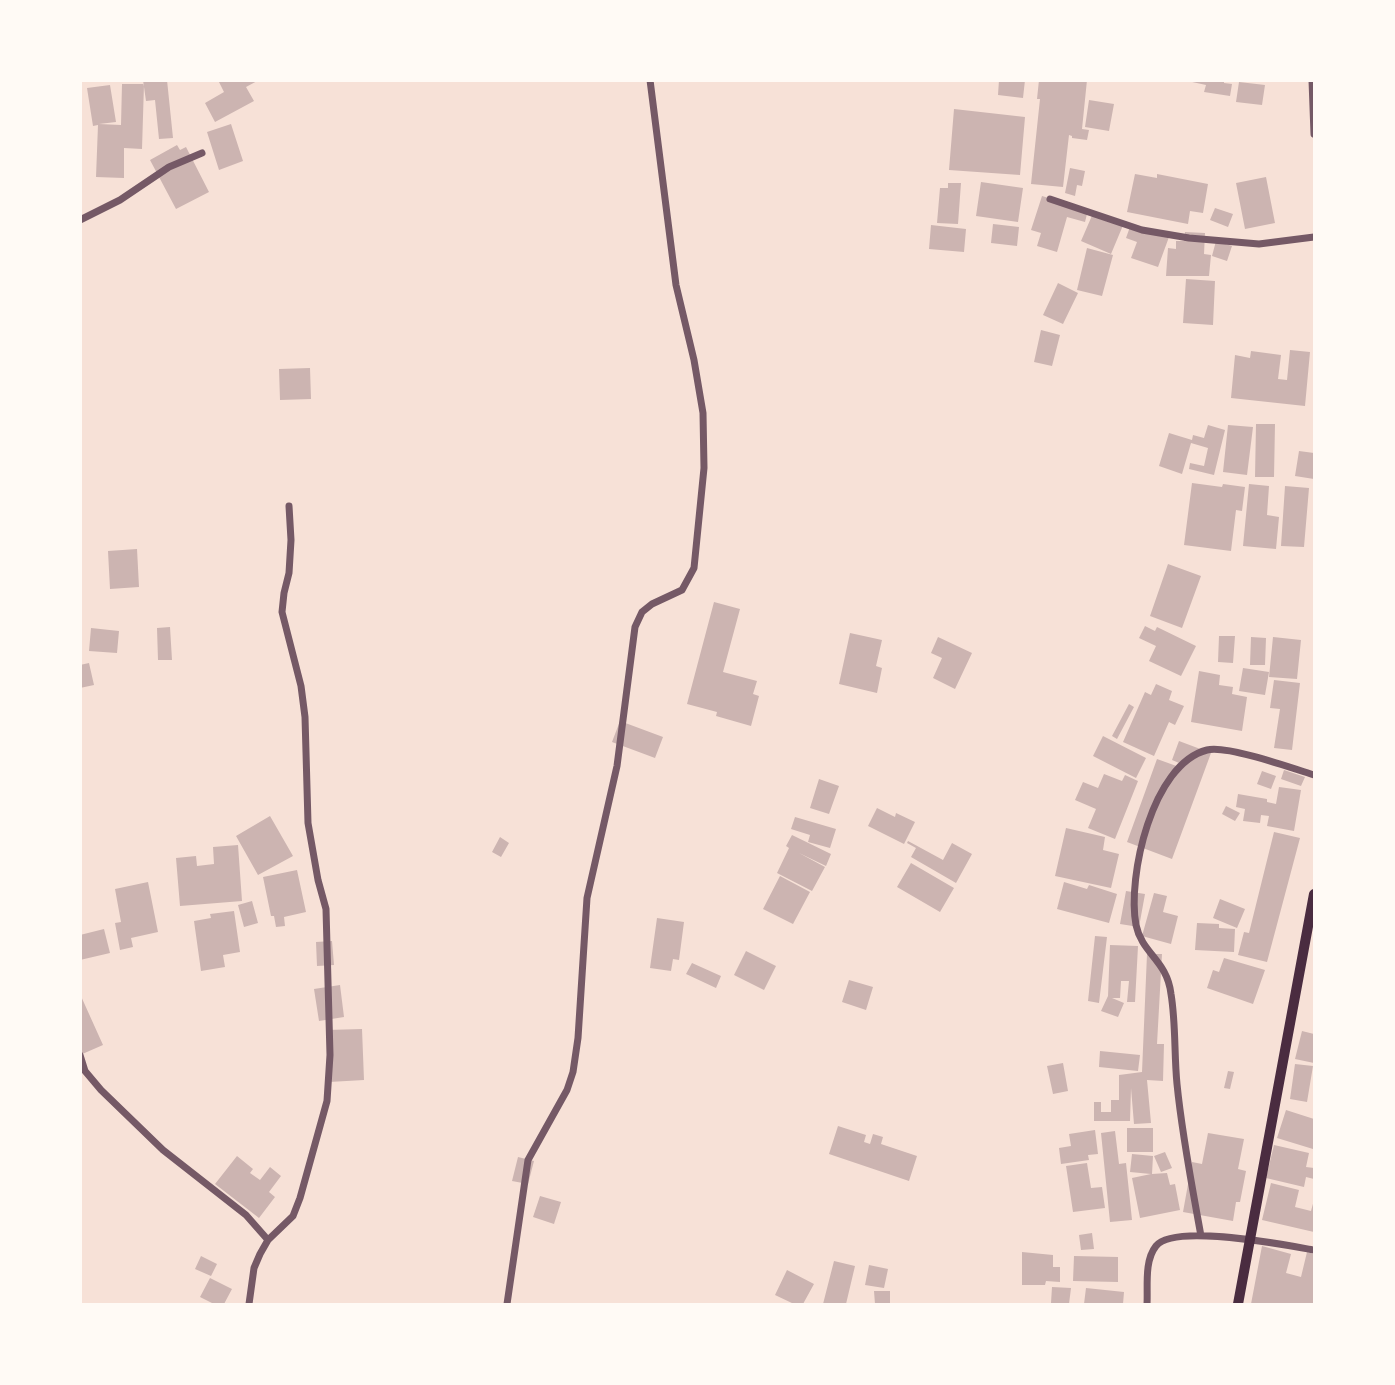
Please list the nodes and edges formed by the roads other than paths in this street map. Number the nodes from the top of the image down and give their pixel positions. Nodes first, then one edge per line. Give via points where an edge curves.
1 (650, 80) edge
2 (1312, 80) edge
3 (1314, 134) edge
4 (202, 153) dead end
5 (1050, 199) dead end
6 (80, 220) edge
7 (1314, 237) edge
8 (289, 506) dead end
9 (1314, 775) edge
10 (1314, 894) edge
11 (80, 1055) edge
12 (1201, 1236) junction
13 (268, 1240) junction
14 (1252, 1240) junction
15 (1314, 1250) edge
16 (249, 1304) edge
17 (507, 1304) edge
18 (1147, 1304) edge
19 (1238, 1304) edge

1 - 17 street via 676,285 703,412 704,468 694,568 682,590 652,604 635,627 617,766 587,898 573,1072 528,1160
2 - 3 street
4 - 6 street via 169,167
5 - 7 street via 1142,230 1189,238 1259,244
8 - 13 street via 289,573 282,612 301,686 308,823 326,909 330,1055 327,1101 300,1198 293,1216
9 - 12 street via 1209,749 1188,757 1174,771 1158,796 1142,839 1136,925 1142,943 1166,972 1171,991 1177,1084
10 - 14 main road
11 - 13 street via 85,1071 101,1090 163,1150 246,1215
12 - 14 street
12 - 18 street via 1174,1236 1157,1246 1150,1258
13 - 16 street via 254,1268
14 - 15 street
14 - 19 main road

